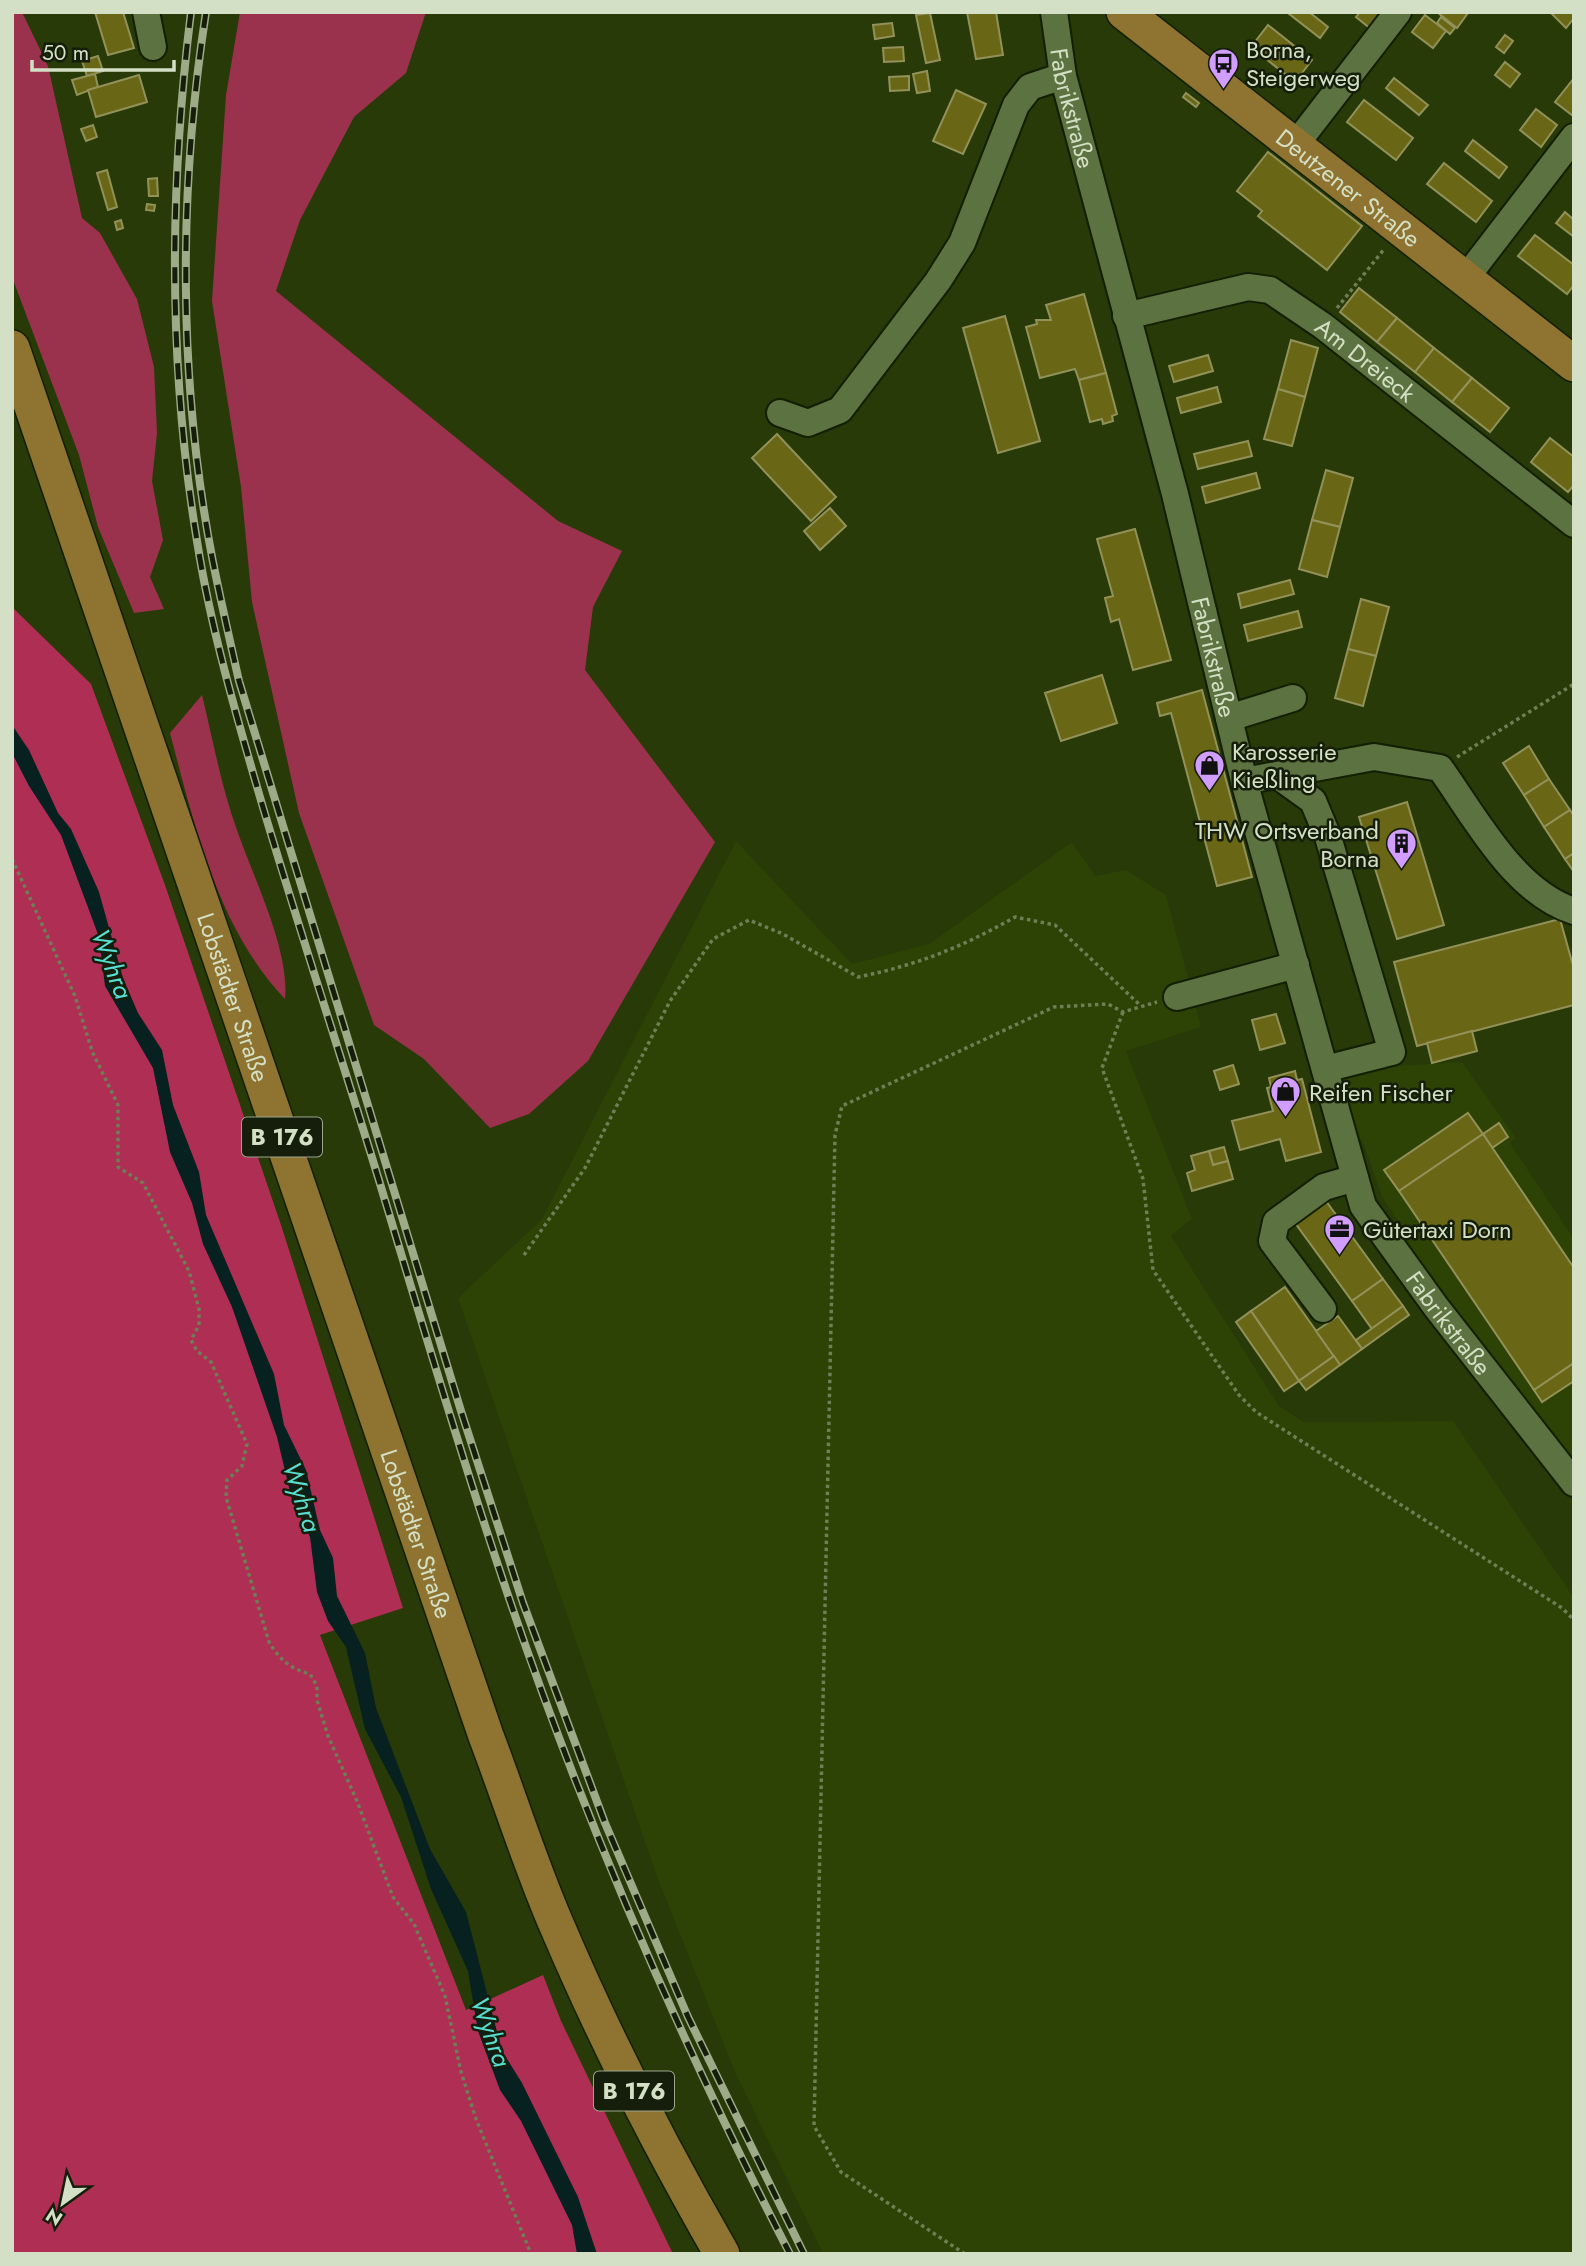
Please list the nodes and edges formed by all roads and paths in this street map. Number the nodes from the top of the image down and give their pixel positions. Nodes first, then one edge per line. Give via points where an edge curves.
1 (146, 12) edge
2 (1054, 12) edge
3 (1125, 12) edge
4 (1398, 12) edge
5 (153, 47) dead end
6 (1063, 76) junction
7 (1574, 137) edge
8 (1296, 144) junction
9 (1401, 228) junction
10 (1465, 279) junction
11 (1126, 316) junction
12 (1323, 326) junction
13 (12, 348) edge
14 (1574, 364) edge
15 (780, 413) dead end
16 (1574, 524) edge
17 (1574, 684) edge
18 (1293, 698) dead end
19 (1229, 718) junction
20 (1440, 768) junction
21 (1277, 775) junction
22 (1244, 781) junction
23 (12, 859) edge
24 (1574, 911) edge
25 (1296, 965) junction
26 (1177, 997) joint
27 (1142, 1007) junction
28 (1123, 1012) junction
29 (1325, 1069) junction
30 (1355, 1178) junction
31 (524, 1255) dead end
32 (1323, 1309) dead end
33 (1574, 1483) edge
34 (1574, 1620) edge
35 (531, 2254) edge
36 (722, 2254) edge
37 (965, 2254) edge

1 - 5 street
2 - 6 street, Fabrikstraße
3 - 8 main road, Deutzener Straße
4 - 8 street
6 - 11 street, Fabrikstraße
6 - 15 street via 1030,87 1016,105 962,243 840,410 808,424
7 - 10 street
8 - 9 main road, Deutzener Straße
9 - 10 main road, Deutzener Straße
9 - 12 path
10 - 14 main road, Deutzener Straße
11 - 12 street, Am Dreieck via 1248,287 1270,290
11 - 19 street, Fabrikstraße
12 - 16 street, Am Dreieck
13 - 36 main road, Lobstädter Straße / B 176 via 482,1723 556,1923 612,2050
17 - 20 path
18 - 19 street
19 - 22 street, Fabrikstraße
20 - 21 street via 1374,757
20 - 24 street via 1517,874 1552,904
21 - 22 street
21 - 29 street via 1313,801 1328,837 1392,1052
22 - 25 street, Fabrikstraße
23 - 35 path via 75,996 92,1051 118,1105 118,1167 144,1184 189,1271 199,1309 199,1325 191,1340 211,1362 247,1444 242,1466 227,1480 226,1497 269,1642 280,1661 310,1674 317,1686 328,1736 393,1897 414,1924 445,1996 476,2119
25 - 26 street
25 - 29 street, Fabrikstraße
26 - 27 path
27 - 28 path
27 - 31 path via 1055,925 1015,917 966,945 906,967 858,977 749,920 713,939 670,1001 585,1168
28 - 34 path via 1102,1068 1143,1180 1153,1270 1239,1395 1256,1412
28 - 37 path via 1108,1004 1054,1007 842,1106 835,1135 814,2126 841,2172
29 - 30 street, Fabrikstraße
30 - 32 street via 1324,1187 1276,1222 1272,1241
30 - 33 street, Fabrikstraße via 1363,1206

